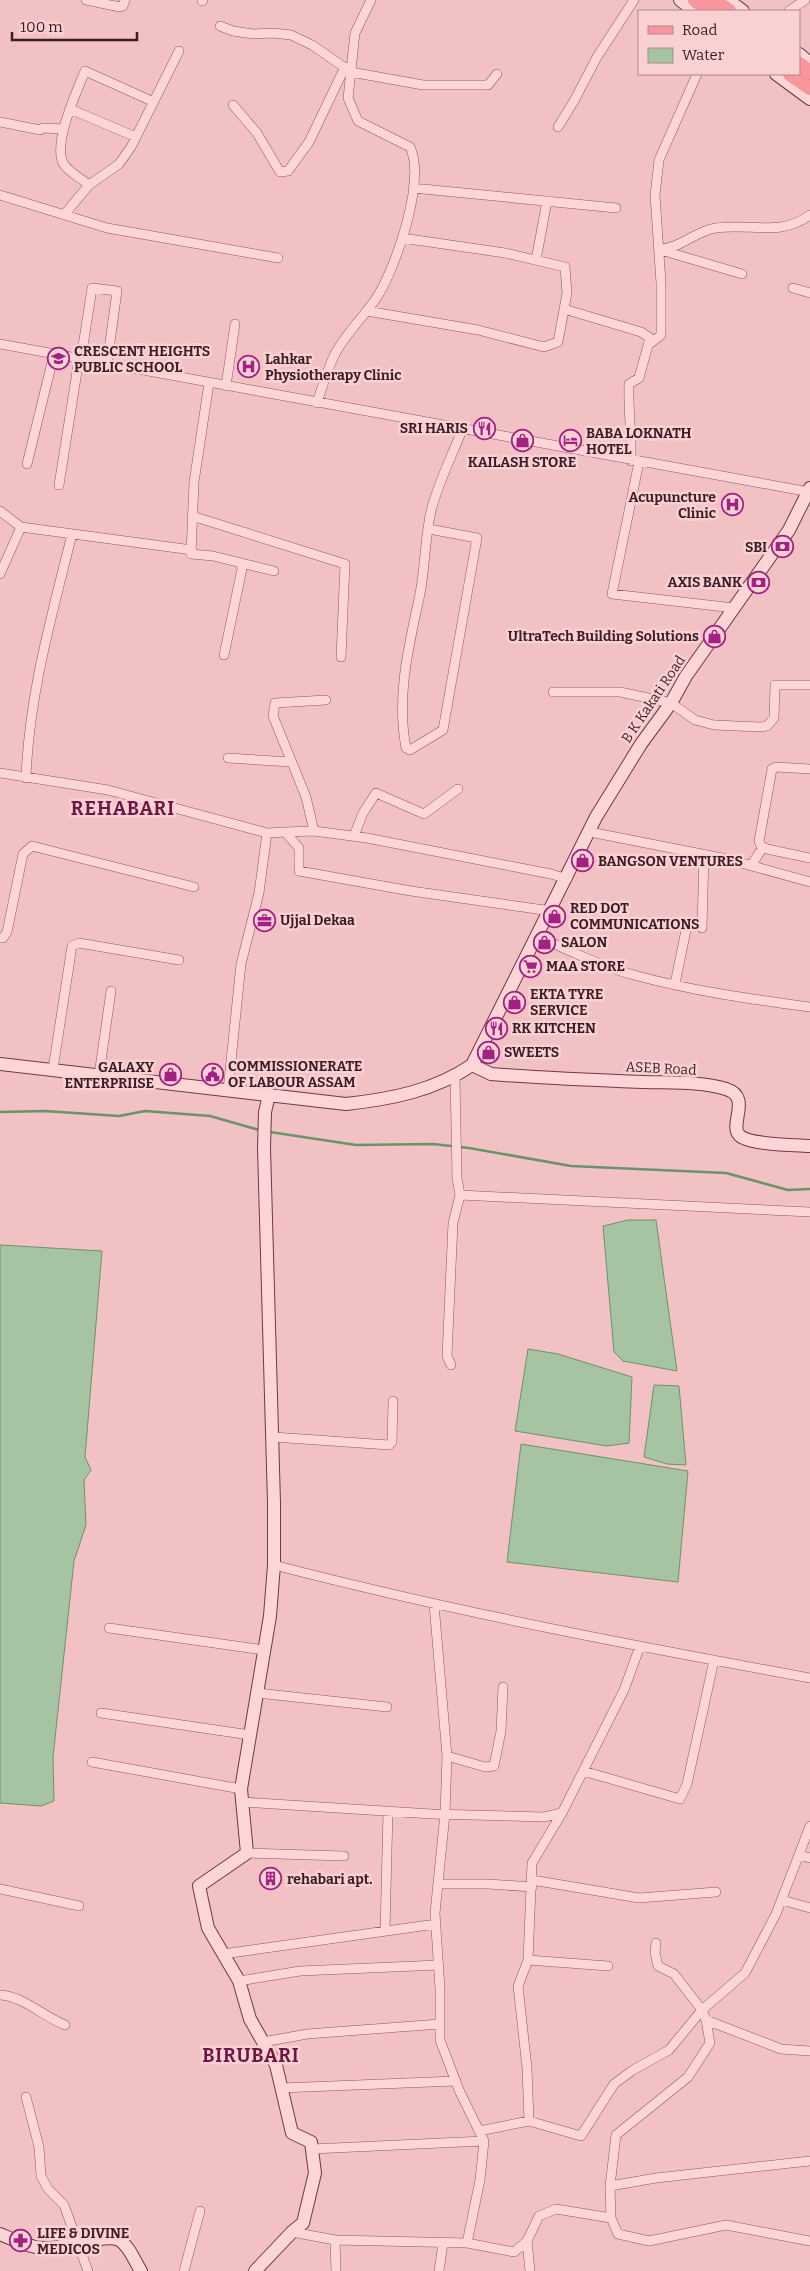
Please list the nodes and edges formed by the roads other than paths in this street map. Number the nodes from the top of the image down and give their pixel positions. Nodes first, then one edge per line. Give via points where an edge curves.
1 (86, 0) edge
2 (125, 0) edge
3 (371, 0) edge
4 (634, 0) edge
5 (680, 0) edge
6 (695, 0) edge
7 (714, 0) edge
8 (728, 0) edge
9 (805, 0) edge
10 (693, 10) edge
11 (708, 10) edge
12 (728, 10) edge
13 (742, 10) edge
14 (790, 10) edge
15 (220, 26) dead end
16 (179, 52) dead end
17 (800, 55) edge
18 (810, 63) edge
19 (348, 70) junction
20 (497, 74) dead end
21 (697, 75) edge
22 (777, 75) edge
23 (791, 75) edge
24 (810, 88) edge
25 (810, 99) edge
26 (154, 102) junction
27 (233, 105) dead end
28 (70, 109) junction
29 (0, 122) edge
30 (558, 127) dead end
31 (64, 129) junction
32 (136, 137) junction
33 (89, 186) junction
34 (413, 188) junction
35 (0, 196) edge
36 (547, 201) junction
37 (616, 208) dead end
38 (64, 215) junction
39 (810, 215) edge
40 (402, 238) junction
41 (659, 249) junction
42 (278, 258) dead end
43 (536, 260) junction
44 (742, 274) dead end
45 (793, 288) dead end
46 (810, 293) edge
47 (564, 309) junction
48 (367, 311) junction
49 (235, 324) dead end
50 (0, 344) edge
51 (648, 345) junction
52 (54, 354) junction
53 (80, 359) junction
54 (107, 364) junction
55 (209, 383) junction
56 (226, 386) junction
57 (317, 403) junction
58 (462, 430) junction
59 (635, 462) junction
60 (27, 464) dead end
61 (59, 486) dead end
62 (810, 491) edge
63 (0, 511) edge
64 (192, 516) junction
65 (21, 527) junction
66 (428, 529) junction
67 (72, 534) junction
68 (192, 550) junction
69 (243, 564) junction
70 (274, 571) dead end
71 (0, 574) edge
72 (734, 608) junction
73 (224, 654) dead end
74 (341, 657) dead end
75 (810, 685) edge
76 (554, 692) dead end
77 (326, 700) dead end
78 (671, 702) junction
79 (228, 758) dead end
80 (291, 762) junction
81 (810, 769) edge
82 (0, 773) edge
83 (26, 778) junction
84 (458, 789) dead end
85 (314, 831) junction
86 (285, 832) junction
87 (590, 832) junction
88 (267, 833) junction
89 (354, 836) junction
90 (765, 848) junction
91 (704, 854) junction
92 (810, 858) edge
93 (754, 867) junction
94 (567, 879) junction
95 (810, 882) edge
96 (194, 887) dead end
97 (551, 911) junction
98 (702, 928) dead end
99 (686, 930) dead end
100 (538, 936) junction
101 (0, 938) edge
102 (179, 960) dead end
103 (676, 984) junction
104 (111, 991) dead end
105 (810, 1006) edge
106 (0, 1064) edge
107 (472, 1065) junction
108 (53, 1069) junction
109 (99, 1075) junction
110 (455, 1077) junction
111 (228, 1090) junction
112 (269, 1095) junction
113 (810, 1146) edge
114 (460, 1195) junction
115 (810, 1212) edge
116 (451, 1365) dead end
117 (393, 1401) dead end
118 (273, 1437) junction
119 (274, 1565) junction
120 (434, 1604) junction
121 (109, 1628) dead end
122 (640, 1646) junction
123 (264, 1650) junction
124 (714, 1660) junction
125 (810, 1678) edge
126 (503, 1687) dead end
127 (257, 1693) junction
128 (387, 1707) dead end
129 (101, 1713) dead end
130 (250, 1735) junction
131 (447, 1756) junction
132 (92, 1762) dead end
133 (583, 1771) junction
134 (241, 1789) junction
135 (242, 1802) junction
136 (388, 1810) junction
137 (562, 1813) junction
138 (446, 1814) junction
139 (810, 1826) edge
140 (247, 1853) junction
141 (799, 1855) junction
142 (344, 1856) dead end
143 (810, 1858) edge
144 (438, 1884) junction
145 (532, 1884) junction
146 (0, 1890) edge
147 (716, 1892) dead end
148 (782, 1900) junction
149 (79, 1906) dead end
150 (810, 1908) edge
151 (436, 1924) junction
152 (385, 1931) junction
153 (656, 1943) dead end
154 (223, 1954) junction
155 (528, 1960) junction
156 (439, 1964) junction
157 (608, 1966) dead end
158 (239, 1981) junction
159 (0, 1995) edge
160 (702, 2010) junction
161 (706, 2020) junction
162 (440, 2024) junction
163 (65, 2025) dead end
164 (263, 2042) junction
165 (810, 2051) edge
166 (456, 2081) junction
167 (282, 2088) junction
168 (26, 2097) dead end
169 (529, 2121) junction
170 (479, 2131) junction
171 (484, 2141) junction
172 (312, 2149) junction
173 (810, 2161) edge
174 (610, 2186) junction
175 (200, 2211) dead end
176 (611, 2218) junction
177 (292, 2232) junction
178 (0, 2234) edge
179 (335, 2240) junction
180 (527, 2241) junction
181 (810, 2241) edge
182 (78, 2244) junction
183 (443, 2244) junction
184 (467, 2244) junction
185 (88, 2271) edge
186 (141, 2271) edge
187 (184, 2271) edge
188 (255, 2271) edge
189 (336, 2271) edge
190 (439, 2271) edge
191 (530, 2271) edge

1 - 2 street via 120,7
3 - 19 street via 355,33
4 - 30 street via 597,56
5 - 10 street
6 - 11 main road
7 - 12 main road
8 - 13 street
9 - 14 street
15 - 19 street via 253,34 273,32 291,35
16 - 26 street
17 - 18 street
19 - 20 street via 423,85 488,85
19 - 27 street via 309,142 288,171 280,172 257,133
19 - 34 street via 348,98 358,121 410,147 414,155
21 - 41 street via 659,160 655,195
22 - 25 street
23 - 24 main road
26 - 28 street via 85,71
26 - 32 street
28 - 31 street
28 - 32 street
29 - 31 street via 40,130
31 - 33 street via 61,156 64,165
32 - 33 street via 119,164
33 - 38 street
34 - 36 street
34 - 40 street
35 - 38 street
36 - 37 street
36 - 43 street
38 - 42 street via 107,228
39 - 41 street via 790,226 715,228 672,249
40 - 43 street
40 - 48 street via 399,251
41 - 44 street
41 - 51 street via 661,335
43 - 47 street via 565,266 567,293
45 - 46 street
47 - 48 street via 558,342 544,347 478,330
47 - 51 street via 641,332 650,338
48 - 57 street via 334,354
49 - 56 street
50 - 52 street
51 - 59 street via 639,378 629,384
52 - 53 street
52 - 60 street
53 - 54 street
53 - 54 street via 92,288 117,290
53 - 61 street
54 - 55 street
55 - 56 street
55 - 64 street
56 - 57 street
57 - 58 street
58 - 59 street
58 - 66 street via 437,494
59 - 62 street
59 - 72 street via 612,594
62 - 72 street, B K Kakati Road via 789,530
63 - 65 street
64 - 68 street
64 - 74 street via 344,564
65 - 67 street
65 - 71 street
66 - 66 street via 402,705 406,748 410,750 443,730 477,538
67 - 68 street
67 - 83 street via 39,669 28,733
68 - 69 street via 191,554
69 - 70 street
69 - 73 street
72 - 78 street, B K Kakati Road
75 - 78 street via 775,685 774,718 767,726 760,727 714,725 695,720
76 - 78 street via 620,692
77 - 80 street via 275,703 273,716
78 - 87 street, B K Kakati Road via 640,744
79 - 80 street
80 - 85 street via 306,796
81 - 90 street via 772,769 759,842
82 - 83 street
83 - 88 street via 108,790
84 - 89 street via 424,814 376,793
85 - 86 street
85 - 89 street
86 - 88 street
86 - 97 street via 299,848 299,871
87 - 91 street
87 - 94 street, B K Kakati Road
88 - 111 street via 259,893 241,964
89 - 94 street
90 - 92 street
90 - 93 street
91 - 93 street
91 - 98 street
93 - 95 street
94 - 97 street, B K Kakati Road
96 - 101 street via 32,846 23,854 8,932
97 - 100 street, B K Kakati Road
99 - 103 street
100 - 103 street via 632,975
100 - 107 street, B K Kakati Road
102 - 108 street via 78,943 72,946
103 - 105 street via 741,999
104 - 109 street
106 - 108 street
107 - 110 street
107 - 113 street, ASEB Road via 491,1074 689,1084 724,1089 736,1095 739,1102 738,1131 741,1136 752,1141
108 - 109 street
109 - 111 street
110 - 112 street via 387,1100 346,1104
110 - 114 street
111 - 112 street
112 - 118 street via 264,1148
114 - 115 street
114 - 116 street via 453,1223 447,1356
117 - 118 street via 390,1445
118 - 119 street
119 - 120 street
119 - 123 street
120 - 122 street
120 - 131 street
121 - 123 street
122 - 124 street
122 - 133 street via 624,1690
123 - 127 street
124 - 125 street
124 - 133 street via 687,1784 680,1799
126 - 131 street via 501,1730 494,1766 485,1767
127 - 128 street
127 - 130 street
129 - 130 street
130 - 134 street
131 - 138 street
132 - 134 street
133 - 137 street
134 - 135 street
135 - 136 street
135 - 140 street
136 - 138 street
136 - 152 street
137 - 138 street via 544,1817
137 - 145 street via 532,1863
138 - 144 street
139 - 141 street
140 - 142 street
140 - 154 street via 199,1886 208,1928
141 - 143 street
141 - 148 street
144 - 145 street
144 - 151 street
145 - 147 street via 639,1898
145 - 155 street
146 - 149 street
148 - 150 street
148 - 160 street via 744,1972
151 - 152 street
151 - 156 street
152 - 154 street
153 - 160 street via 658,1966 674,1974
154 - 158 street
155 - 157 street
155 - 169 street via 518,1986
156 - 158 street via 300,1971
156 - 162 street
158 - 164 street via 250,2019
159 - 163 street via 12,1995
160 - 161 street
160 - 169 street via 669,2050 614,2084 581,2136
161 - 165 street via 780,2049
161 - 174 street via 710,2043 688,2077 616,2135
162 - 164 street via 308,2034
162 - 166 street via 440,2040
164 - 167 street via 276,2065
166 - 167 street
166 - 170 street
167 - 172 street via 292,2133 311,2142
168 - 182 street via 40,2147 41,2176 48,2189 64,2205
169 - 170 street
170 - 171 street
171 - 172 street
171 - 184 street
172 - 177 street via 314,2173 304,2223
173 - 174 street
174 - 176 street
175 - 187 street
176 - 180 street via 556,2209 539,2216
176 - 181 street via 618,2234 649,2241 726,2225
177 - 179 street
177 - 188 street
178 - 182 street via 44,2248
179 - 183 street
179 - 189 street
180 - 184 street via 514,2252
180 - 191 street
182 - 185 street
182 - 186 street via 108,2237 117,2239 123,2242
183 - 184 street
183 - 190 street

